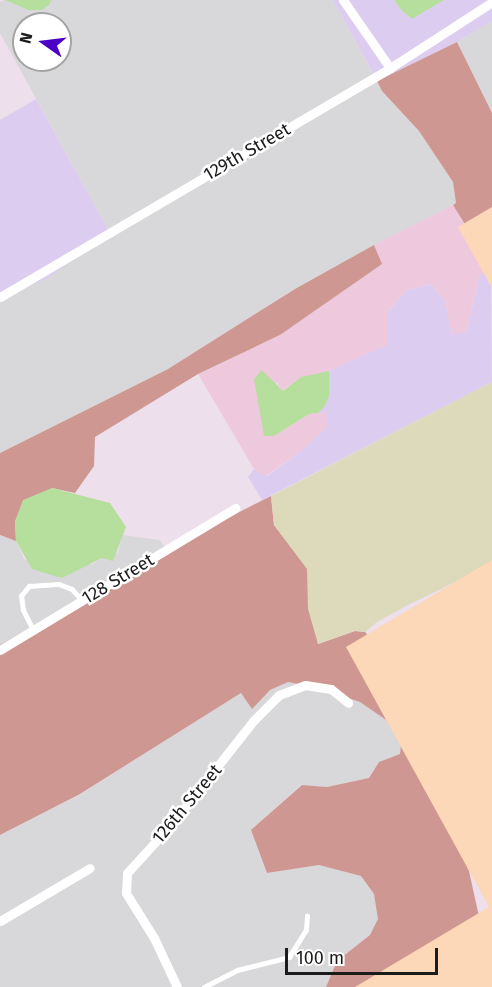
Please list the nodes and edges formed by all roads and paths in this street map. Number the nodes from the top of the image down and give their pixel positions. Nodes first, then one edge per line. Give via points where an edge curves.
1 (343, 0) edge
2 (492, 2) edge
3 (390, 68) junction
4 (0, 297) edge
5 (235, 508) dead end
6 (82, 601) junction
7 (33, 630) junction
8 (0, 650) edge
9 (348, 703) dead end
10 (90, 868) dead end
11 (307, 916) dead end
12 (0, 921) edge
13 (177, 987) edge
14 (204, 987) edge

1 - 3 street
2 - 3 street, 129th Street
3 - 4 street, 129th Street
5 - 6 street, 128 Street
6 - 7 street, 128 Street
6 - 7 lane via 72,589 59,584 29,586 21,596 22,610
7 - 8 street, 128 Street
9 - 13 street, 126th Street via 331,689 305,686 279,695 127,873 126,893 154,938
10 - 12 street
11 - 14 lane via 306,930 289,957 237,970

